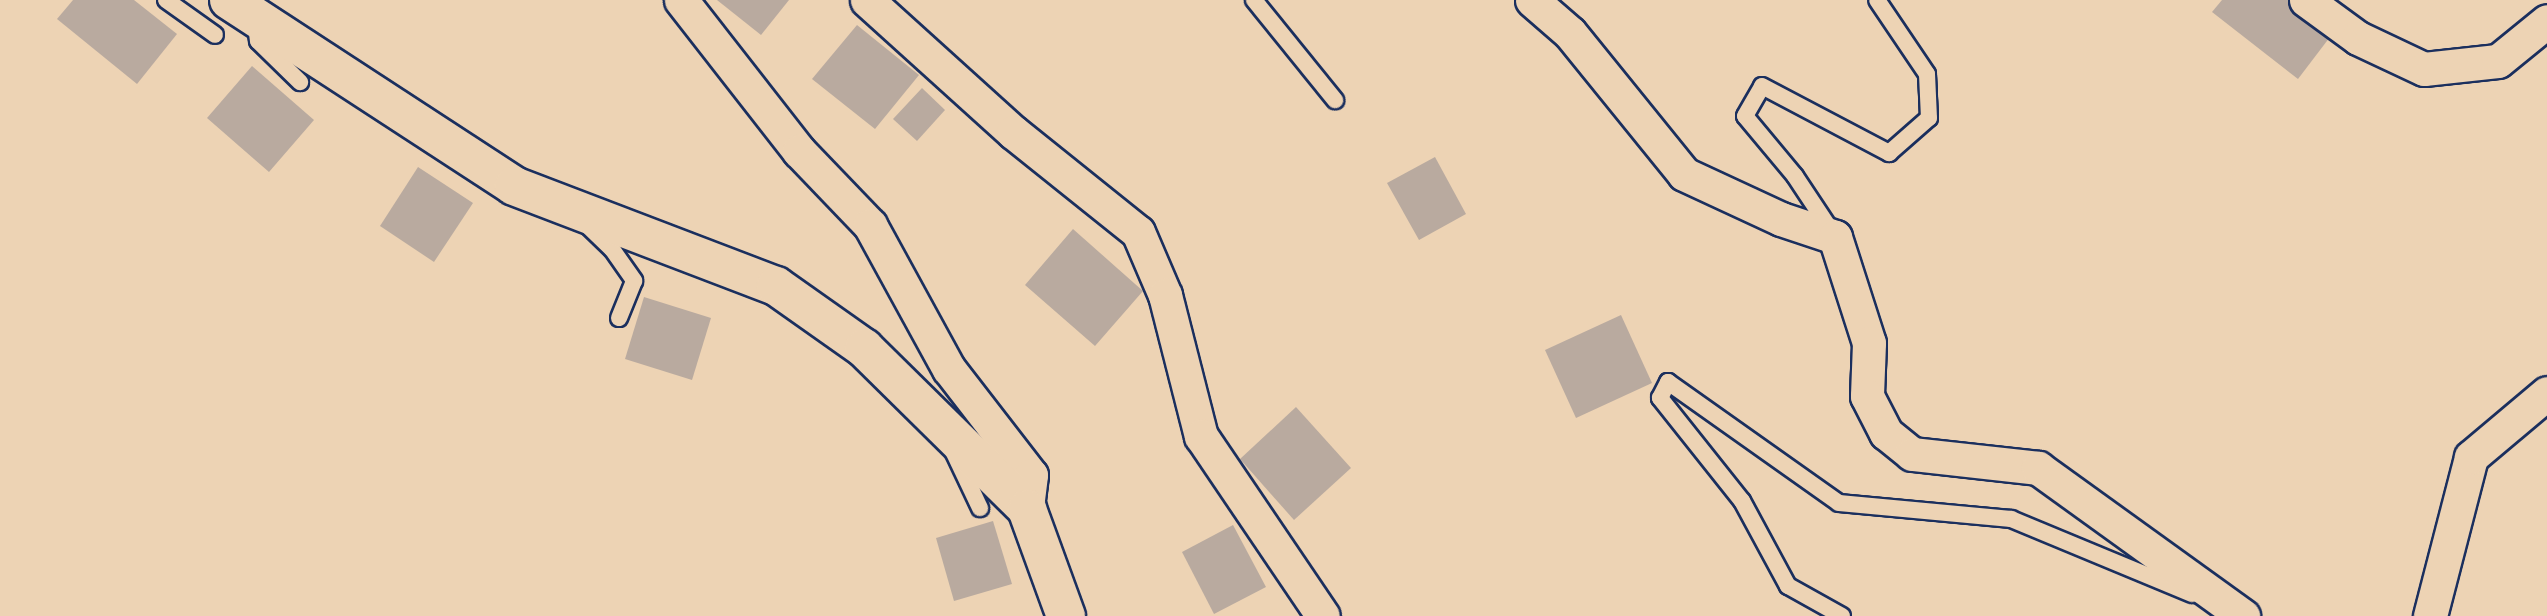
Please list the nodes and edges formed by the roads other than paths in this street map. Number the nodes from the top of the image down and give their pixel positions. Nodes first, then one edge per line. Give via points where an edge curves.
1 (166, 0) edge
2 (681, 0) edge
3 (867, 0) edge
4 (1254, 0) edge
5 (1532, 0) edge
6 (1877, 0) edge
7 (2306, 0) edge
8 (242, 8) edge
9 (2547, 21) edge
10 (215, 35) dead end
11 (300, 82) dead end
12 (1335, 100) dead end
13 (568, 207) junction
14 (1835, 237) junction
15 (619, 318) dead end
16 (2547, 393) edge
17 (940, 423) junction
18 (980, 508) dead end
19 (1027, 509) junction
20 (2241, 615) edge
21 (1066, 616) edge
22 (1323, 616) edge
23 (1842, 616) edge
24 (2430, 616) edge

1 - 10 lane
2 - 19 street via 799,151 870,225 949,369 1031,475
3 - 22 street via 1013,132 1138,232 1165,295 1201,436
4 - 12 lane
5 - 14 street via 1570,33 1684,174 1782,219
6 - 14 lane via 1927,74 1929,118 1889,153 1762,86 1745,116 1795,176
7 - 9 street via 2358,38 2424,69 2498,61
8 - 11 lane via 258,41
8 - 13 street via 514,186
13 - 15 lane via 612,249 634,281
13 - 17 street via 776,286 864,348
14 - 20 street via 1869,343 1867,396 1886,433 1912,454 2038,468
16 - 24 street via 2471,457
17 - 18 lane
17 - 19 street
19 - 21 street
20 - 23 lane via 2011,520 1839,503 1668,382 1660,398 1742,501 1788,586

